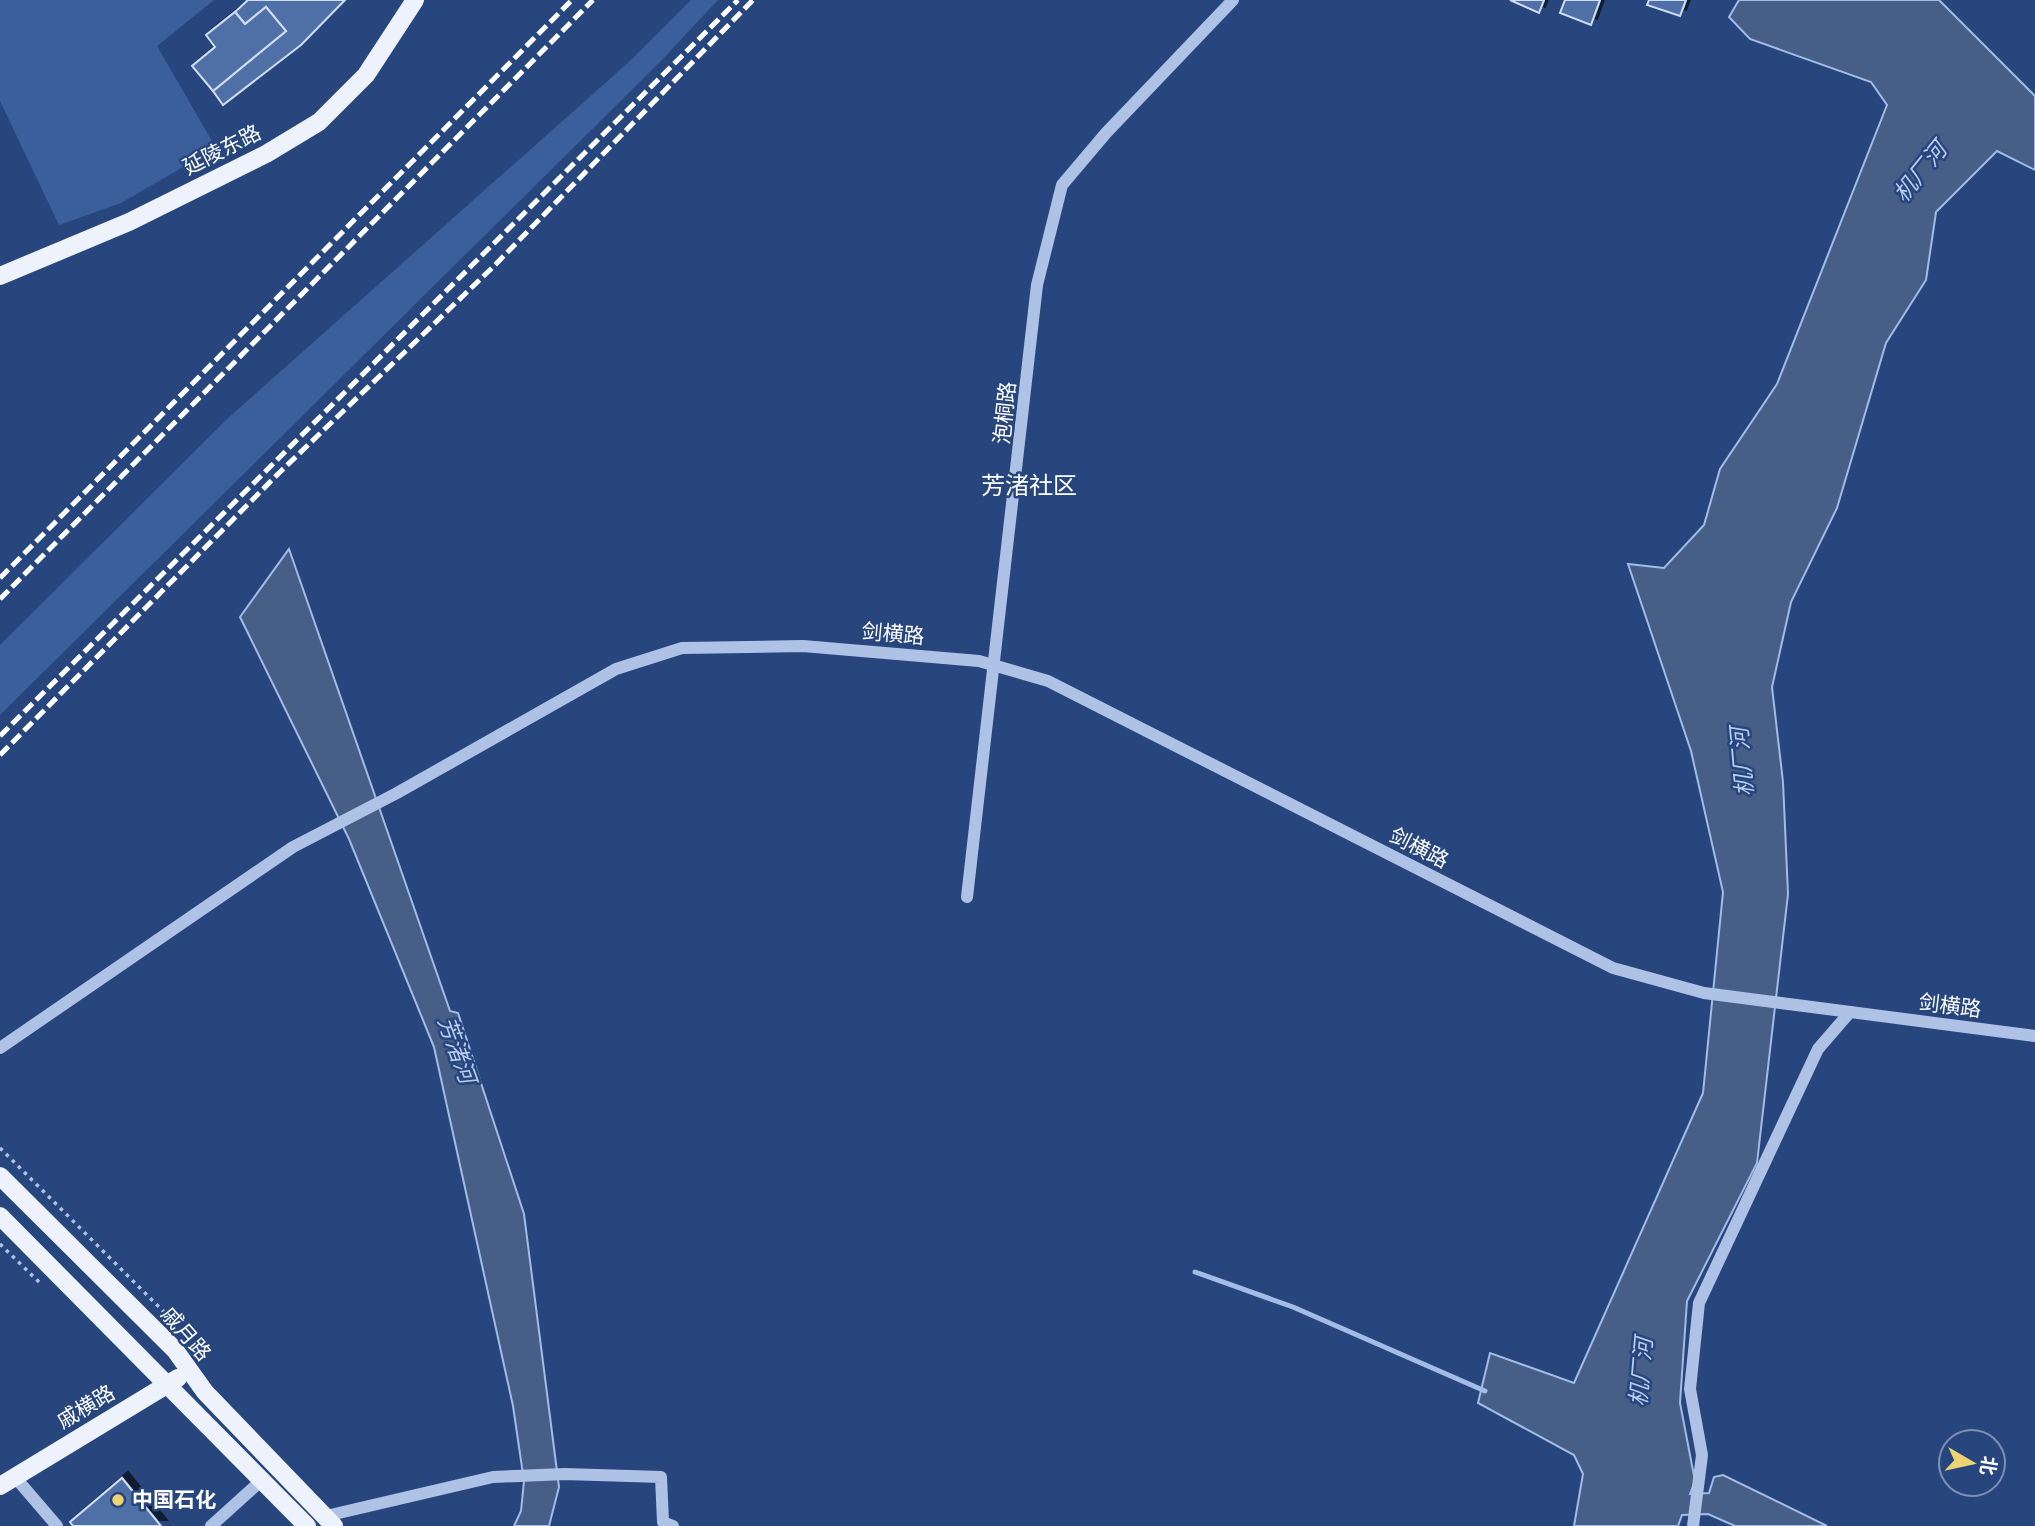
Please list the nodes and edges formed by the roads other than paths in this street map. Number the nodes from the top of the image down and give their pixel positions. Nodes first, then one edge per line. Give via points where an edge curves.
1 (415, 0) edge
2 (1233, 0) edge
3 (0, 276) edge
4 (994, 665) junction
5 (967, 897) dead end
6 (1850, 1012) junction
7 (2035, 1036) edge
8 (0, 1048) edge
9 (0, 1176) edge
10 (0, 1216) edge
11 (193, 1369) junction
12 (169, 1384) junction
13 (262, 1479) junction
14 (7, 1481) edge
15 (330, 1521) edge
16 (1694, 1521) edge
17 (58, 1526) edge
18 (211, 1526) edge
19 (307, 1526) edge
20 (673, 1526) edge

1 - 3 main road, 延陵东路 via 366,75 319,121 266,154 129,222
2 - 4 street, 泡桐路 via 1062,185 1038,285
4 - 5 street, 泡桐路
4 - 6 street, 剑横路 via 1048,681 1613,968 1704,993
4 - 8 street, 剑横路 via 803,646 682,648 616,669 397,793 322,830
6 - 7 street, 剑横路
6 - 16 street via 1818,1049 1699,1303 1690,1389 1702,1455
9 - 11 main road, 戚月路
10 - 12 main road
11 - 12 main road, 戚横路
11 - 15 main road, 戚月路 via 205,1392
12 - 13 main road
12 - 14 main road, 戚横路
13 - 18 street
13 - 19 main road
14 - 17 street
15 - 20 street via 493,1477 565,1475 661,1478 663,1522

